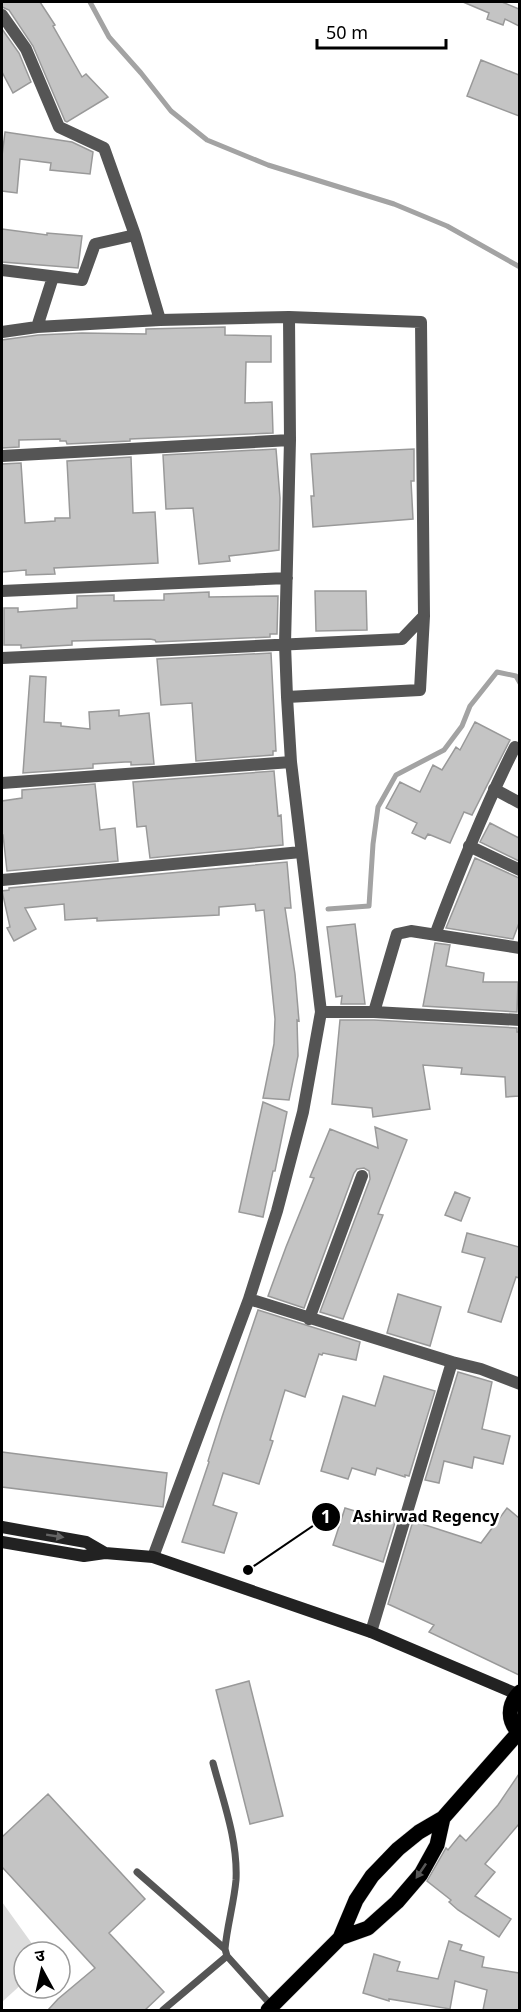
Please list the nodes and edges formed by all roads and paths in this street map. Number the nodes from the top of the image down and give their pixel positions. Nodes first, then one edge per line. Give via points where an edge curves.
1 (2, 15) edge
2 (135, 235) junction
3 (2, 270) edge
4 (53, 277) junction
5 (289, 317) junction
6 (160, 320) junction
7 (37, 327) junction
8 (2, 332) edge
9 (290, 440) junction
10 (2, 456) edge
11 (287, 578) junction
12 (2, 591) edge
13 (424, 616) junction
14 (285, 644) junction
15 (2, 658) edge
16 (287, 697) junction
17 (515, 747) dead end
18 (291, 762) junction
19 (2, 783) edge
20 (494, 789) junction
21 (519, 803) edge
22 (469, 846) junction
23 (302, 852) junction
24 (519, 870) edge
25 (2, 880) edge
26 (435, 935) junction
27 (519, 948) edge
28 (321, 1012) junction
29 (374, 1012) junction
30 (519, 1020) edge
31 (362, 1176) dead end
32 (249, 1299) junction
33 (309, 1319) junction
34 (452, 1362) junction
35 (519, 1384) edge
36 (2, 1527) edge
37 (2, 1542) edge
38 (105, 1553) junction
39 (153, 1557) junction
40 (370, 1632) junction
41 (518, 1693) edge
42 (519, 1733) edge
43 (213, 1763) dead end
44 (443, 1818) junction
45 (137, 1872) dead end
46 (340, 1938) junction
47 (226, 1952) junction
48 (270, 2008) edge
49 (163, 2010) edge

1 - 2 street via 26,49 59,127 104,148
2 - 4 street via 95,244 82,280
2 - 6 street
3 - 4 street
4 - 7 street
5 - 6 street
5 - 9 street
5 - 13 street via 421,322
6 - 7 street
7 - 8 street
9 - 10 street
9 - 11 street
11 - 12 street
11 - 14 street
13 - 14 street via 402,639
13 - 16 street via 420,690
14 - 15 street
14 - 16 street
16 - 18 street
17 - 20 street
18 - 19 street
18 - 23 street
20 - 21 street
20 - 22 street
22 - 24 street
22 - 26 street
23 - 25 street
23 - 28 street
26 - 27 street
26 - 29 street via 411,930 397,934
28 - 29 street
28 - 32 street via 303,1112
29 - 30 street
31 - 33 street
32 - 33 street
32 - 39 street
33 - 34 street
34 - 35 street
34 - 40 street
36 -> 38 main road via 86,1542
37 - 38 main road via 84,1556
38 - 39 main road
39 - 40 main road
40 - 41 main road
41 - 42 main road via 510,1718
42 - 44 main road
43 - 47 lane via 236,1860
44 - 46 main road via 412,1838 372,1876 356,1900
44 -> 46 main road via 437,1845 397,1902 368,1928
45 - 47 lane
46 - 48 main road
47 - 48 lane
47 - 49 lane

